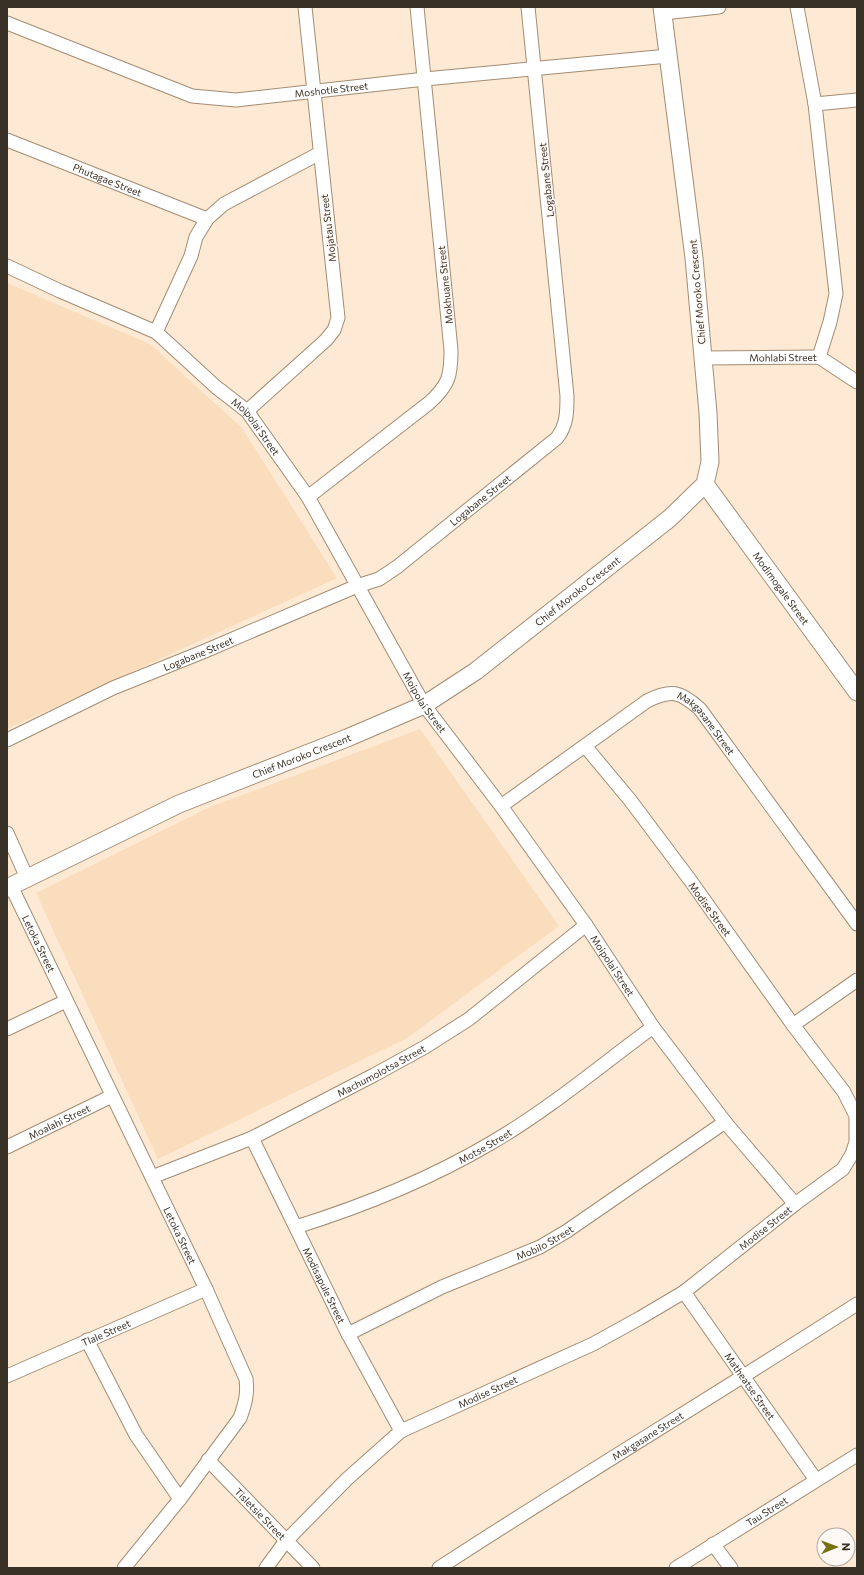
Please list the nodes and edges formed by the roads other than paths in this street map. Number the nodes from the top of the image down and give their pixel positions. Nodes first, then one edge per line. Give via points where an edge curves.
1 (305, 7) edge
2 (417, 7) edge
3 (528, 7) edge
4 (719, 7) edge
5 (797, 7) edge
6 (662, 10) edge
7 (7, 23) edge
8 (668, 56) junction
9 (534, 68) junction
10 (425, 79) junction
11 (313, 92) junction
12 (857, 100) edge
13 (815, 104) junction
14 (7, 140) edge
15 (320, 153) junction
16 (207, 219) junction
17 (7, 266) edge
18 (156, 332) junction
19 (819, 357) junction
20 (702, 358) junction
21 (857, 382) edge
22 (247, 411) junction
23 (705, 484) junction
24 (308, 497) junction
25 (357, 586) junction
26 (857, 692) edge
27 (424, 705) junction
28 (7, 740) edge
29 (585, 746) junction
30 (501, 806) junction
31 (7, 833) edge
32 (27, 878) junction
33 (9, 887) edge
34 (857, 924) edge
35 (586, 925) junction
36 (857, 980) edge
37 (66, 1001) junction
38 (793, 1025) junction
39 (653, 1027) junction
40 (7, 1029) edge
41 (112, 1096) junction
42 (725, 1122) junction
43 (252, 1138) junction
44 (7, 1147) edge
45 (152, 1177) junction
46 (795, 1204) junction
47 (296, 1227) junction
48 (206, 1289) junction
49 (684, 1292) junction
50 (857, 1304) edge
51 (348, 1334) junction
52 (87, 1340) junction
53 (7, 1376) edge
54 (745, 1376) junction
55 (401, 1431) junction
56 (857, 1455) edge
57 (208, 1460) junction
58 (816, 1480) junction
59 (180, 1499) junction
60 (285, 1542) junction
61 (713, 1544) junction
62 (124, 1568) edge
63 (266, 1568) edge
64 (313, 1568) edge
65 (439, 1568) edge
66 (676, 1568) edge
67 (731, 1568) edge

1 - 11 street, Mojatau Street
2 - 10 street, Mokhuane Street
3 - 9 street, Logabane Street
4 - 6 street
5 - 13 street
6 - 8 street, Chief Moroko Crescent
7 - 11 street, Moshotle Street via 192,96 236,100
8 - 9 street, Moshotle Street
8 - 20 street, Chief Moroko Crescent via 694,258
9 - 10 street, Moshotle Street
9 - 25 street, Logabane Street via 567,396 565,425 557,438 397,567 379,579
10 - 11 street, Moshotle Street
10 - 24 street, Mokhuane Street via 451,350 449,379 429,403
11 - 15 street, Mojatau Street
12 - 13 street
13 - 19 street via 836,294
14 - 16 street, Phutagae Street
15 - 16 street via 224,204
15 - 22 street, Mojatau Street via 338,308 337,324 326,340
16 - 18 street via 196,237 188,262
17 - 18 street, Moipolai Street
18 - 22 street, Moipolai Street via 216,387
19 - 20 street, Mohlabi Street
19 - 21 street, Mohlabi Street
20 - 23 street, Chief Moroko Crescent via 710,462
22 - 24 street, Moipolai Street
23 - 26 street, Modimogale Street
23 - 27 street, Chief Moroko Crescent via 670,518 476,671
24 - 25 street, Moipolai Street
25 - 27 street, Moipolai Street
25 - 28 street, Logabane Street via 113,688
27 - 30 street, Moipolai Street
27 - 32 street, Chief Moroko Crescent via 179,804
29 - 30 street, Makgasane Street
29 - 34 street, Makgasane Street via 656,696 679,694 687,697 700,709
29 - 38 street, Modise Street via 630,800
30 - 35 street, Moipolai Street
31 - 32 street
32 - 33 street, Chief Moroko Crescent
33 - 37 street, Letoka Street
35 - 39 street, Moipolai Street
35 - 43 street, Machumolotsa Street via 470,1019 374,1075
36 - 38 street
37 - 40 street
37 - 41 street, Letoka Street
38 - 46 street, Modise Street via 844,1092 856,1116 856,1142 843,1169
39 - 42 street, Moipolai Street
39 - 47 street, Motse Street via 492,1143 454,1164 344,1212
41 - 44 street, Moalahi Street
41 - 45 street, Letoka Street
42 - 46 street, Moipolai Street
42 - 51 street, Mobilo Street via 540,1247 442,1287
43 - 45 street, Machumolotsa Street
43 - 47 street, Modisapule Street
45 - 48 street, Letoka Street
46 - 49 street, Modise Street
47 - 51 street, Modisapule Street
48 - 52 street, Tlale Street
48 - 57 street, Letoka Street via 246,1379 247,1391 240,1418
49 - 54 street, Matheatse Street
49 - 55 street, Modise Street via 592,1344
50 - 54 street, Makgasane Street
51 - 55 street, Modisapule Street
52 - 53 street, Tlale Street
52 - 59 street via 136,1435
54 - 58 street, Matheatse Street
54 - 65 street, Makgasane Street via 520,1514
55 - 60 street, Modise Street via 347,1479
56 - 58 street, Tau Street
57 - 59 street, Letoka Street
57 - 60 street, Tisletsie Street
58 - 61 street, Tau Street
59 - 62 street, Letoka Street
60 - 63 street, Modise Street
60 - 64 street, Tisletsie Street
61 - 66 street, Tau Street
61 - 67 street

